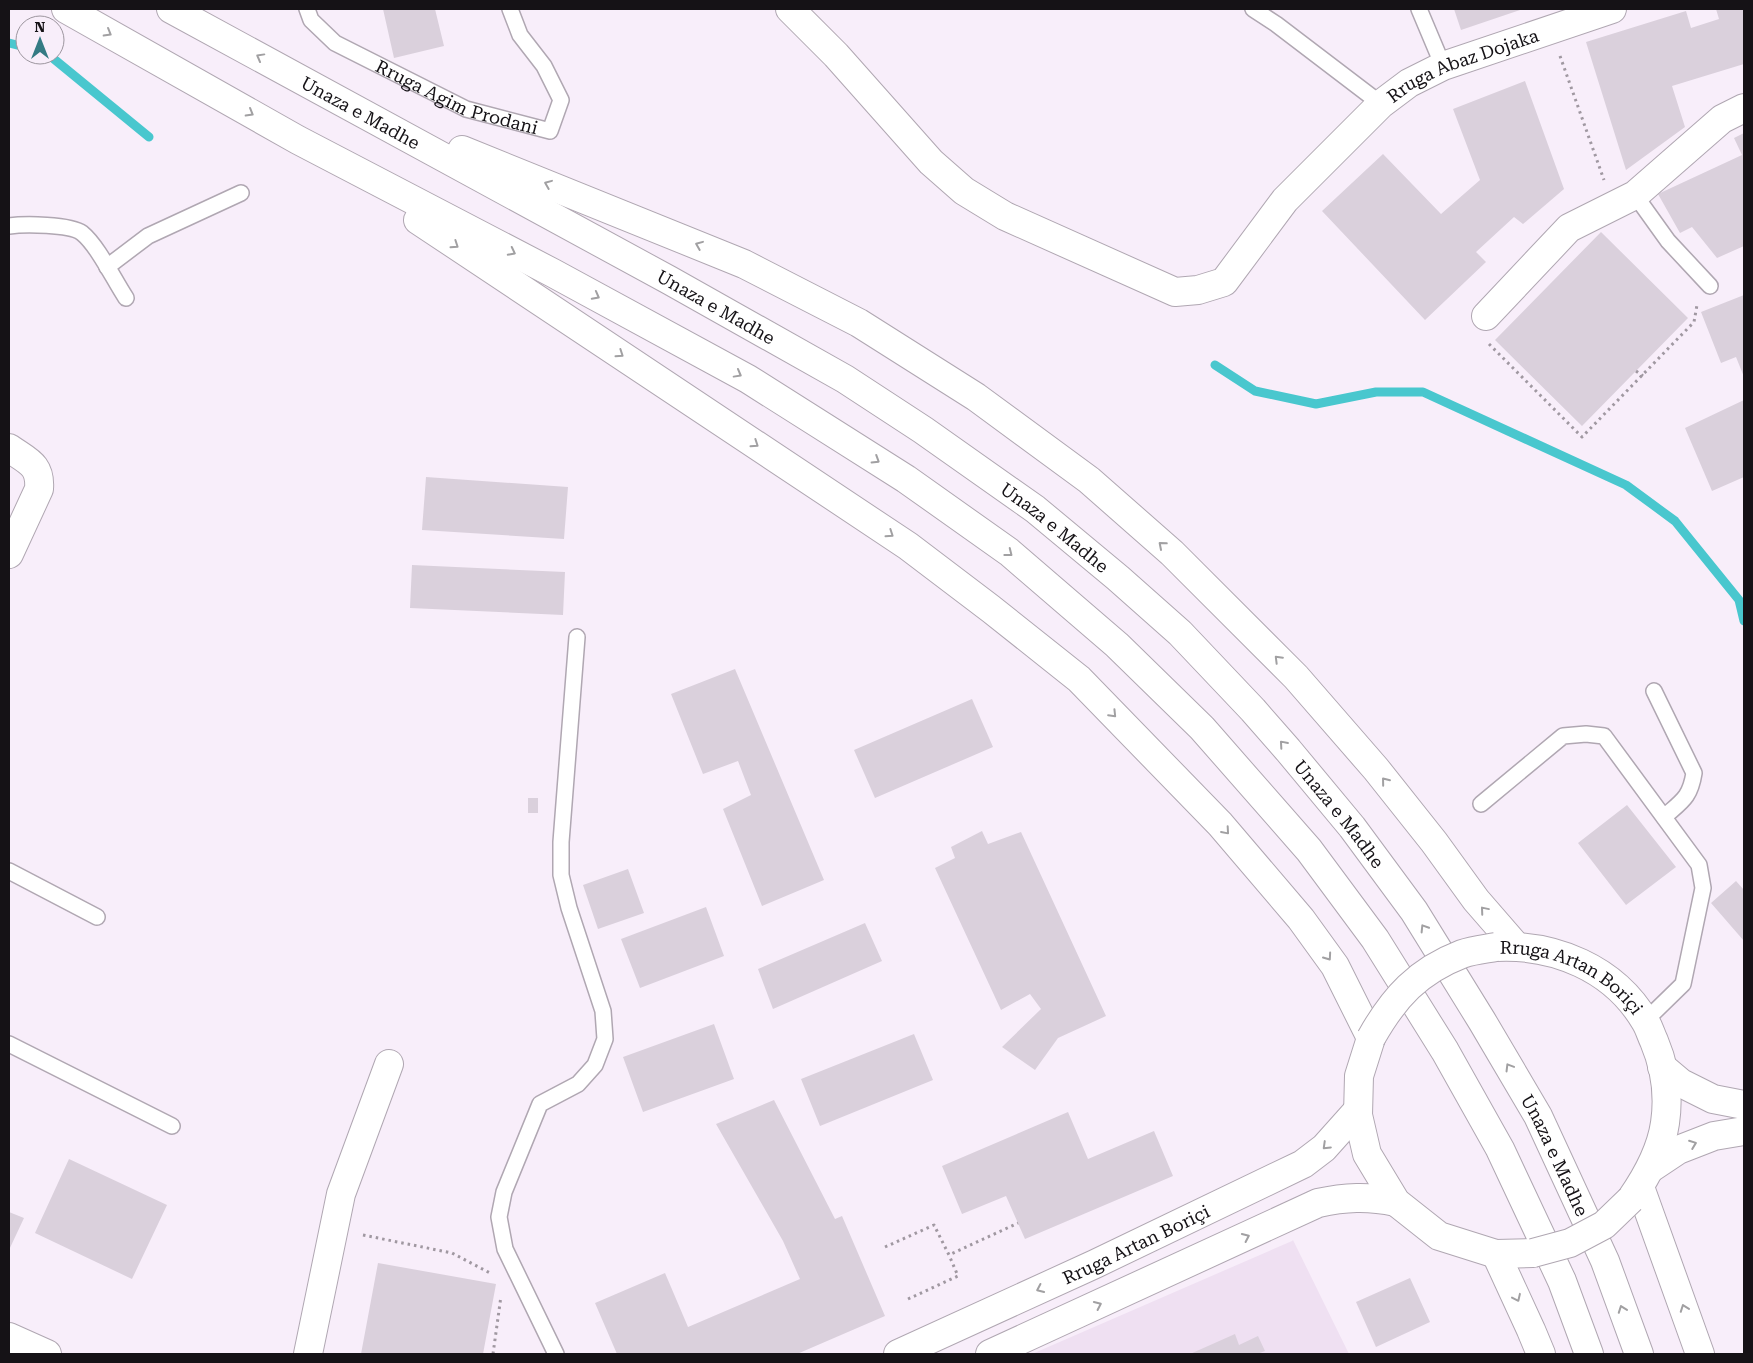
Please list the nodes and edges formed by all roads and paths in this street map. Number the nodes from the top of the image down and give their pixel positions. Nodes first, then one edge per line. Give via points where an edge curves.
1 (66, 9) edge
2 (171, 9) edge
3 (295, 9) edge
4 (510, 9) edge
5 (790, 9) edge
6 (1253, 9) edge
7 (1419, 9) edge
8 (1612, 9) edge
9 (309, 14) edge
10 (1561, 58) dead end
11 (1443, 66) junction
12 (333, 98) junction
13 (1380, 104) junction
14 (1744, 108) edge
15 (298, 140) junction
16 (1601, 173) dead end
17 (241, 193) dead end
18 (1635, 195) junction
19 (9, 226) edge
20 (107, 267) junction
21 (1710, 286) dead end
22 (126, 298) dead end
23 (1694, 322) dead end
24 (1485, 327) joint
25 (1636, 371) dead end
26 (1643, 376) junction
27 (9, 448) edge
28 (9, 554) edge
29 (577, 637) dead end
30 (1654, 691) dead end
31 (1481, 804) dead end
32 (1664, 817) junction
33 (9, 871) edge
34 (98, 917) dead end
35 (1506, 946) junction
36 (1645, 1020) junction
37 (1371, 1038) junction
38 (9, 1044) edge
39 (389, 1064) dead end
40 (1662, 1067) junction
41 (1744, 1105) edge
42 (1358, 1110) junction
43 (172, 1126) dead end
44 (1744, 1131) edge
45 (1641, 1185) junction
46 (1396, 1202) junction
47 (1018, 1223) dead end
48 (357, 1233) dead end
49 (885, 1247) dead end
50 (1496, 1254) junction
51 (949, 1255) junction
52 (495, 1276) dead end
53 (502, 1290) dead end
54 (908, 1299) dead end
55 (9, 1337) edge
56 (47, 1354) edge
57 (308, 1354) edge
58 (492, 1354) edge
59 (556, 1354) edge
60 (898, 1354) edge
61 (990, 1354) edge
62 (1541, 1354) edge
63 (1589, 1354) edge
64 (1639, 1354) edge
65 (1700, 1354) edge

1 -> 15 main road
12 -> 2 main road, Unaza e Madhe
3 - 9 lane
4 - 9 lane, Rruga Agim Prodani via 520,35 544,66 561,100 550,131 466,108 335,43
5 - 13 main road via 836,55 931,162 964,191 1005,216 1175,292 1198,290 1224,282 1285,200
6 - 13 lane, Rruga Abaz Dojaka
7 - 11 lane
8 - 11 main road, Rruga Abaz Dojaka
10 - 16 path
11 - 13 main road, Rruga Abaz Dojaka via 1409,83
35 -> 12 main road via 1434,842 1296,677 1172,553 1089,480 976,397 859,323 744,264
64 -> 12 main road, Unaza e Madhe via 1605,1261 1538,1116 1414,911 1352,827 1288,750 1180,634 1035,509 845,379
14 - 18 main road via 1722,119
15 -> 37 main road via 908,546 1079,679 1220,824 1301,919 1335,966
15 -> 63 main road via 748,379 906,479 1009,552 1117,645 1202,728 1309,850 1375,940 1445,1051 1500,1149 1562,1281
17 - 20 lane via 148,236
18 - 21 lane via 1668,241
18 - 24 main road via 1569,228
19 - 20 lane via 61,227 81,232
20 - 22 lane
23 - 26 path
24 - 26 path via 1582,437
25 - 26 path
27 - 28 main road via 36,468 40,478 39,489
29 - 59 lane via 560,875 603,1012 605,1039 595,1065 578,1084 540,1104 504,1192 500,1217 505,1249
30 - 32 lane via 1694,773 1687,796
31 - 32 lane via 1563,736 1586,734 1604,736
32 - 36 lane via 1700,864 1703,888 1683,984
33 - 34 lane
35 - 36 main road, Rruga Artan Boriçi via 1547,950 1590,967 1626,996
35 - 37 main road, Rruga Artan Boriçi, bridge via 1464,954 1433,968 1407,987 1385,1012
36 - 40 main road, Rruga Artan Boriçi
37 - 42 main road, Rruga Artan Boriçi via 1359,1076
38 - 43 lane
39 - 57 main road via 341,1194
40 - 41 main road via 1681,1083 1713,1098
40 - 45 main road, Rruga Artan Boriçi via 1667,1100 1665,1125
42 - 46 main road, Rruga Artan Boriçi via 1367,1154
42 -> 60 main road, Rruga Artan Boriçi via 1324,1148 1303,1164
45 -> 44 main road, Rruga Artan Boriçi via 1678,1150 1714,1136
45 - 50 main road, Rruga Artan Boriçi, bridge via 1604,1225 1570,1244 1533,1253
65 -> 45 main road
46 - 50 main road, Rruga Artan Boriçi via 1439,1236
61 -> 46 main road, Rruga Artan Boriçi via 1318,1203 1358,1197
47 - 51 path
48 - 52 path via 452,1252
49 - 51 path via 934,1225
50 -> 62 main road
51 - 54 path via 958,1276
53 - 58 path
55 - 56 main road

